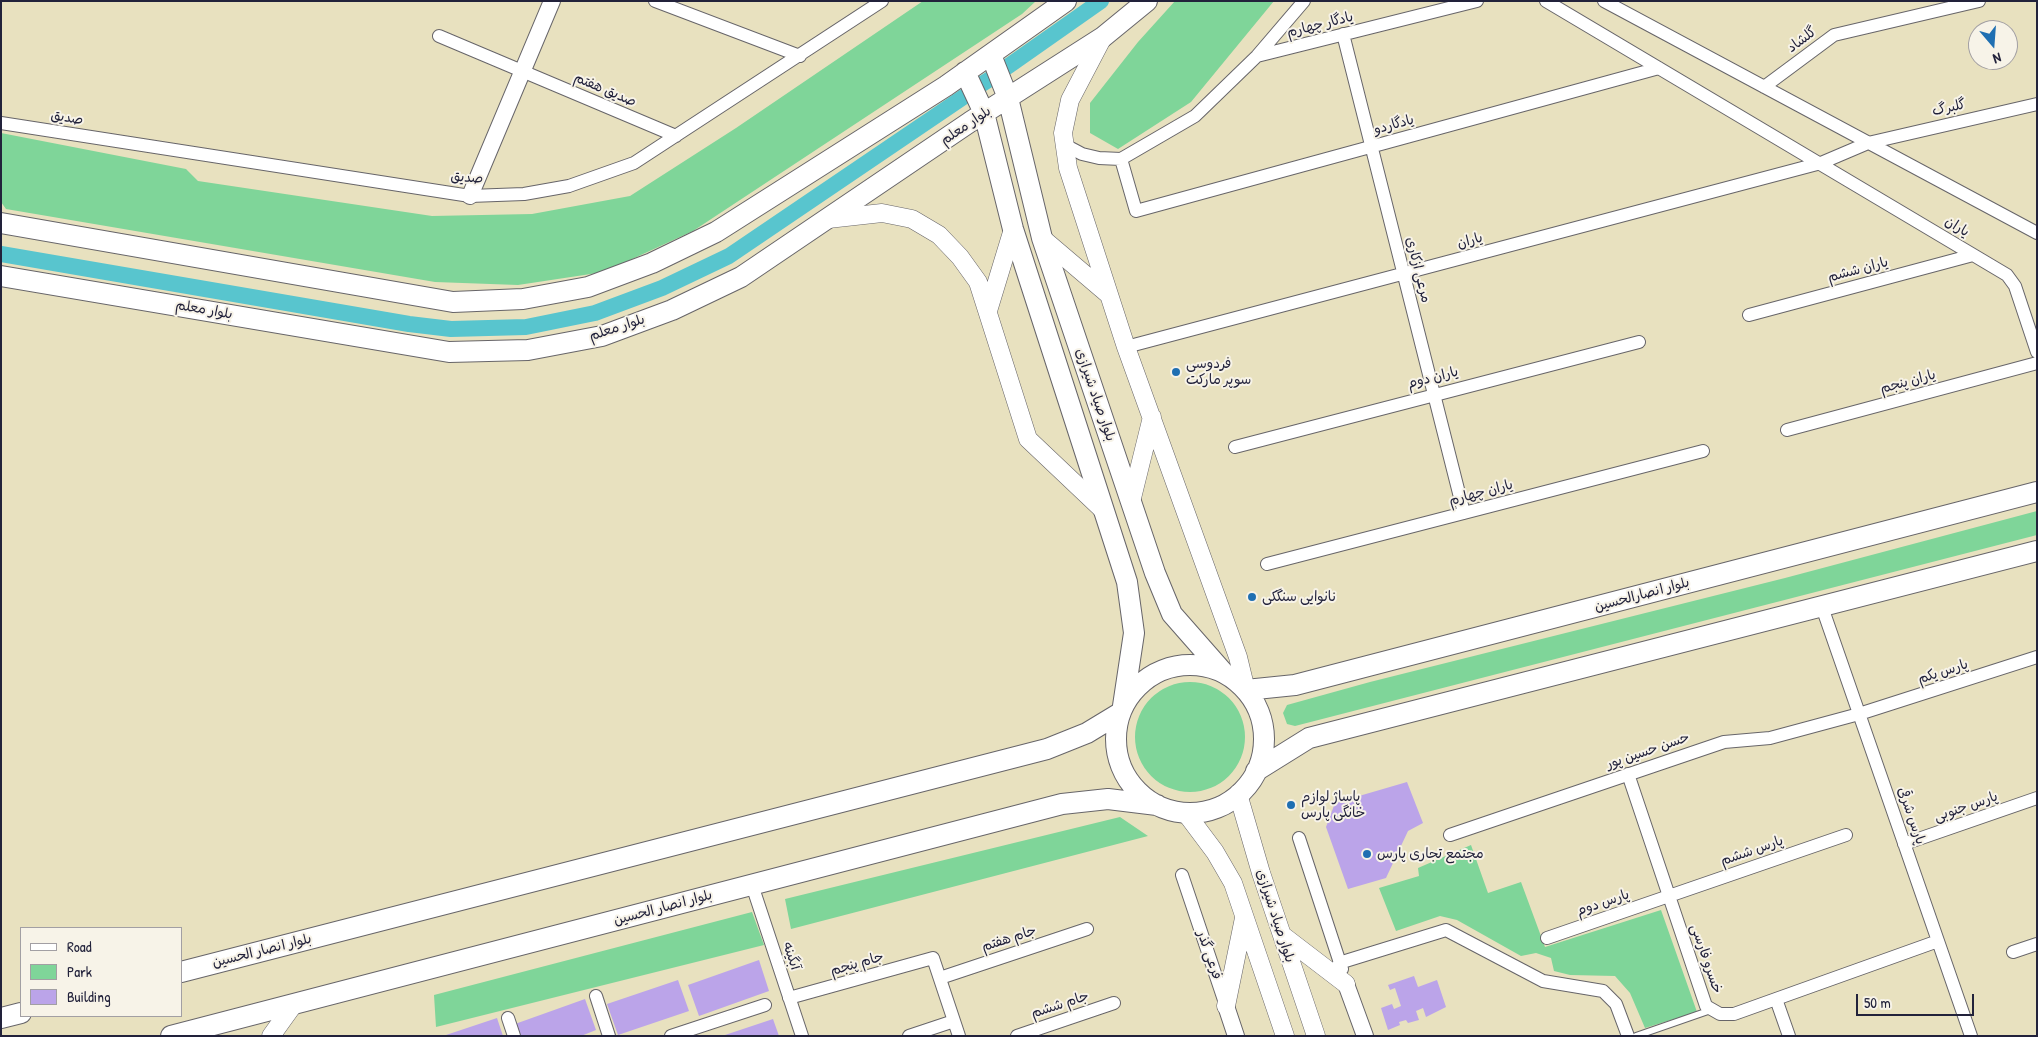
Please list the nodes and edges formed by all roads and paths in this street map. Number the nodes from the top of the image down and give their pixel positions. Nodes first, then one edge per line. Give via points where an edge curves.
1 (552, 1) edge
2 (655, 1) edge
3 (882, 1) edge
4 (1066, 1) edge
5 (1147, 1) edge
6 (1304, 1) edge
7 (1477, 1) edge
8 (1546, 1) edge
9 (1604, 1) edge
10 (1979, 1) edge
11 (1343, 34) junction
12 (439, 36) dead end
13 (1103, 37) junction
14 (991, 55) junction
15 (800, 56) junction
16 (1257, 56) junction
17 (1659, 68) junction
18 (523, 70) junction
19 (965, 72) junction
20 (1764, 87) junction
21 (1008, 98) junction
22 (2037, 104) edge
23 (984, 113) junction
24 (1, 123) edge
25 (676, 136) junction
26 (1868, 143) junction
27 (1065, 145) junction
28 (1371, 147) junction
29 (1121, 159) junction
30 (1821, 164) junction
31 (470, 196) junction
32 (828, 219) junction
33 (1, 223) edge
34 (1013, 228) junction
35 (2037, 233) edge
36 (1042, 238) junction
37 (1973, 254) junction
38 (1403, 274) junction
39 (1, 276) edge
40 (1110, 295) junction
41 (988, 311) junction
42 (1750, 315) dead end
43 (1639, 342) dead end
44 (1126, 347) junction
45 (2037, 352) edge
46 (2037, 363) edge
47 (1433, 394) junction
48 (1152, 418) junction
49 (1787, 430) dead end
50 (1235, 447) dead end
51 (1703, 451) dead end
52 (2037, 492) edge
53 (1131, 502) junction
54 (1104, 511) junction
55 (1464, 513) junction
56 (2037, 551) edge
57 (1267, 564) dead end
58 (1822, 606) junction
59 (2037, 657) edge
60 (1223, 672) junction
61 (1246, 690) junction
62 (1122, 709) junction
63 (1859, 714) junction
64 (1256, 771) junction
65 (1628, 774) junction
66 (1238, 794) junction
67 (2037, 798) edge
68 (1157, 805) junction
69 (1185, 812) junction
70 (1450, 835) dead end
71 (1846, 835) dead end
72 (1299, 838) dead end
73 (1904, 844) junction
74 (1182, 874) dead end
75 (752, 885) junction
76 (1669, 896) junction
77 (1244, 918) junction
78 (1088, 929) dead end
79 (1282, 935) junction
80 (1548, 938) dead end
81 (1938, 941) junction
82 (2037, 944) edge
83 (2013, 952) dead end
84 (1340, 963) junction
85 (182, 972) edge
86 (940, 978) junction
87 (1346, 984) junction
88 (596, 996) dead end
89 (789, 998) junction
90 (1776, 999) junction
91 (294, 1004) junction
92 (1114, 1004) dead end
93 (765, 1005) dead end
94 (1226, 1006) junction
95 (1712, 1009) junction
96 (20, 1013) edge
97 (1, 1018) edge
98 (508, 1018) dead end
99 (954, 1021) junction
100 (181, 1035) edge
101 (271, 1036) edge
102 (514, 1036) edge
103 (608, 1036) edge
104 (671, 1036) edge
105 (802, 1036) edge
106 (908, 1036) edge
107 (959, 1036) edge
108 (1017, 1036) edge
109 (1236, 1036) edge
110 (1285, 1036) edge
111 (1316, 1036) edge
112 (1365, 1036) edge
113 (1628, 1036) edge
114 (1636, 1036) edge
115 (1789, 1036) edge
116 (1971, 1036) edge

1 - 18 street
2 - 15 street
3 - 15 street, صدیق
4 - 14 main road
5 - 13 main road, بلوار معلم
6 - 16 street
7 - 11 street, یادگار چهارم
8 - 17 street, یاران
9 - 20 street
10 - 20 street, گلشاد via 1834,35
11 - 16 street, یادگار چهارم
11 - 28 street, مرعی ازکاری
12 - 18 street, صدیق هفتم
13 - 21 main road, بلوار معلم
13 - 27 main road via 1070,100 1063,133
14 - 19 main road
14 - 21 main road, بلوار صیاد شیرازی
15 - 25 street, صدیق
16 - 29 street via 1194,116
17 - 28 street, یادگار‌دو
17 - 30 street, یاران
18 - 25 street, صدیق هفتم
18 - 31 street
19 - 23 main road, بلوار صیاد شیرازی
19 - 33 main road via 716,232 652,263 588,287 523,299 453,302
20 - 26 street
21 - 23 main road, بلوار معلم
21 - 36 main road, بلوار صیاد شیرازی
22 - 26 street, گلبرگ
23 - 32 main road, بلوار معلم
23 - 34 main road, بلوار صیاد شیرازی
24 - 31 street, صدیق
25 - 31 street, صدیق via 634,163 569,186 524,194
26 - 30 street, یاران
26 - 35 street
27 - 29 street via 1082,154
27 - 40 main road via 1068,168
28 - 29 street, یادگار‌دو via 1136,211
28 - 38 street, مرعی ازکاری
30 - 37 street, یاران
30 - 38 street, یاران
32 - 39 main road, بلوار معلم via 741,276 672,310 602,336 528,350 449,352
32 - 41 main road via 882,213 912,220 939,235 978,282
34 - 41 main road
34 - 54 main road, بلوار صیاد شیرازی
36 - 40 main road
36 - 53 main road, بلوار صیاد شیرازی
37 - 42 street, یاران ششم
37 - 45 street, یاران via 2007,275 2015,286
38 - 44 street, یاران
38 - 47 street, مرعی ازکاری
40 - 44 main road
41 - 54 main road via 1028,439
43 - 47 street, یاران دوم
44 - 48 main road
46 - 49 street, یاران پنجم
47 - 50 street, یاران دوم
47 - 55 street, مرعی ازکاری
48 - 53 main road
48 - 61 main road via 1238,657
51 - 55 street, یاران چهارم
52 - 61 main road, بلوار انصارالحسین via 1295,685
53 - 60 main road, بلوار صیاد شیرازی via 1172,614
54 - 62 main road, بلوار صیاد شیرازی via 1127,582 1134,633
55 - 57 street, یاران چهارم
56 - 58 main road
58 - 63 street, پارس شرقی
58 - 64 main road via 1309,738
59 - 63 street, پارس یکم
60 - 61 main road
60 - 62 main road via 1201,665 1178,665 1163,670 1137,687
61 - 64 main road via 1254,702 1263,729 1263,750
62 - 68 main road via 1116,728 1118,758 1132,786
62 - 85 main road, بلوار انصار الحسین via 1087,733 1047,749
63 - 65 street, حسن حسین پور via 1770,738 1724,742
63 - 73 street, پارس شرقی
64 - 66 main road
65 - 70 street, حسن حسین پور
65 - 76 street, خسرو فارسی
66 - 69 main road via 1222,805 1204,811
66 - 79 main road, بلوار صیاد شیرازی
67 - 73 street, پارس جنوبی
68 - 69 main road
68 - 75 main road, بلوار انصار الحسین via 1108,799 1062,804
69 - 77 main road, بلوار صیاد شیرازی via 1216,852 1233,883
71 - 76 street, پارس ششم
72 - 84 street
73 - 81 street, پارس شرقی
74 - 94 street, فرعی گذر
75 - 89 street, آبگینه
75 - 91 main road, بلوار انصار الحسین
76 - 80 street, پارس دوم
76 - 95 street, خسرو فارسی via 1706,1006
77 - 94 main road
77 - 110 main road, بلوار صیاد شیرازی
78 - 86 street, جام هفتم
79 - 87 main road
79 - 111 main road, بلوار صیاد شیرازی
81 - 90 street, خسرو فارسی
81 - 116 street, پارس شرقی
82 - 83 street
84 - 87 street
84 - 113 street via 1446,930 1543,981 1603,991 1616,1004
86 - 89 street, جام پنجم via 933,958
86 - 99 street
87 - 112 street
88 - 103 street
89 - 105 street, آبگینه
90 - 95 street, خسرو فارسی via 1734,1014 1720,1014
90 - 115 street
91 - 100 main road, بلوار انصار الحسین
91 - 101 main road
92 - 108 street, جام ششم
93 - 104 street
94 - 109 street, فرعی گذر
95 - 114 lane
96 - 97 main road
98 - 102 street
99 - 106 street
99 - 107 street

